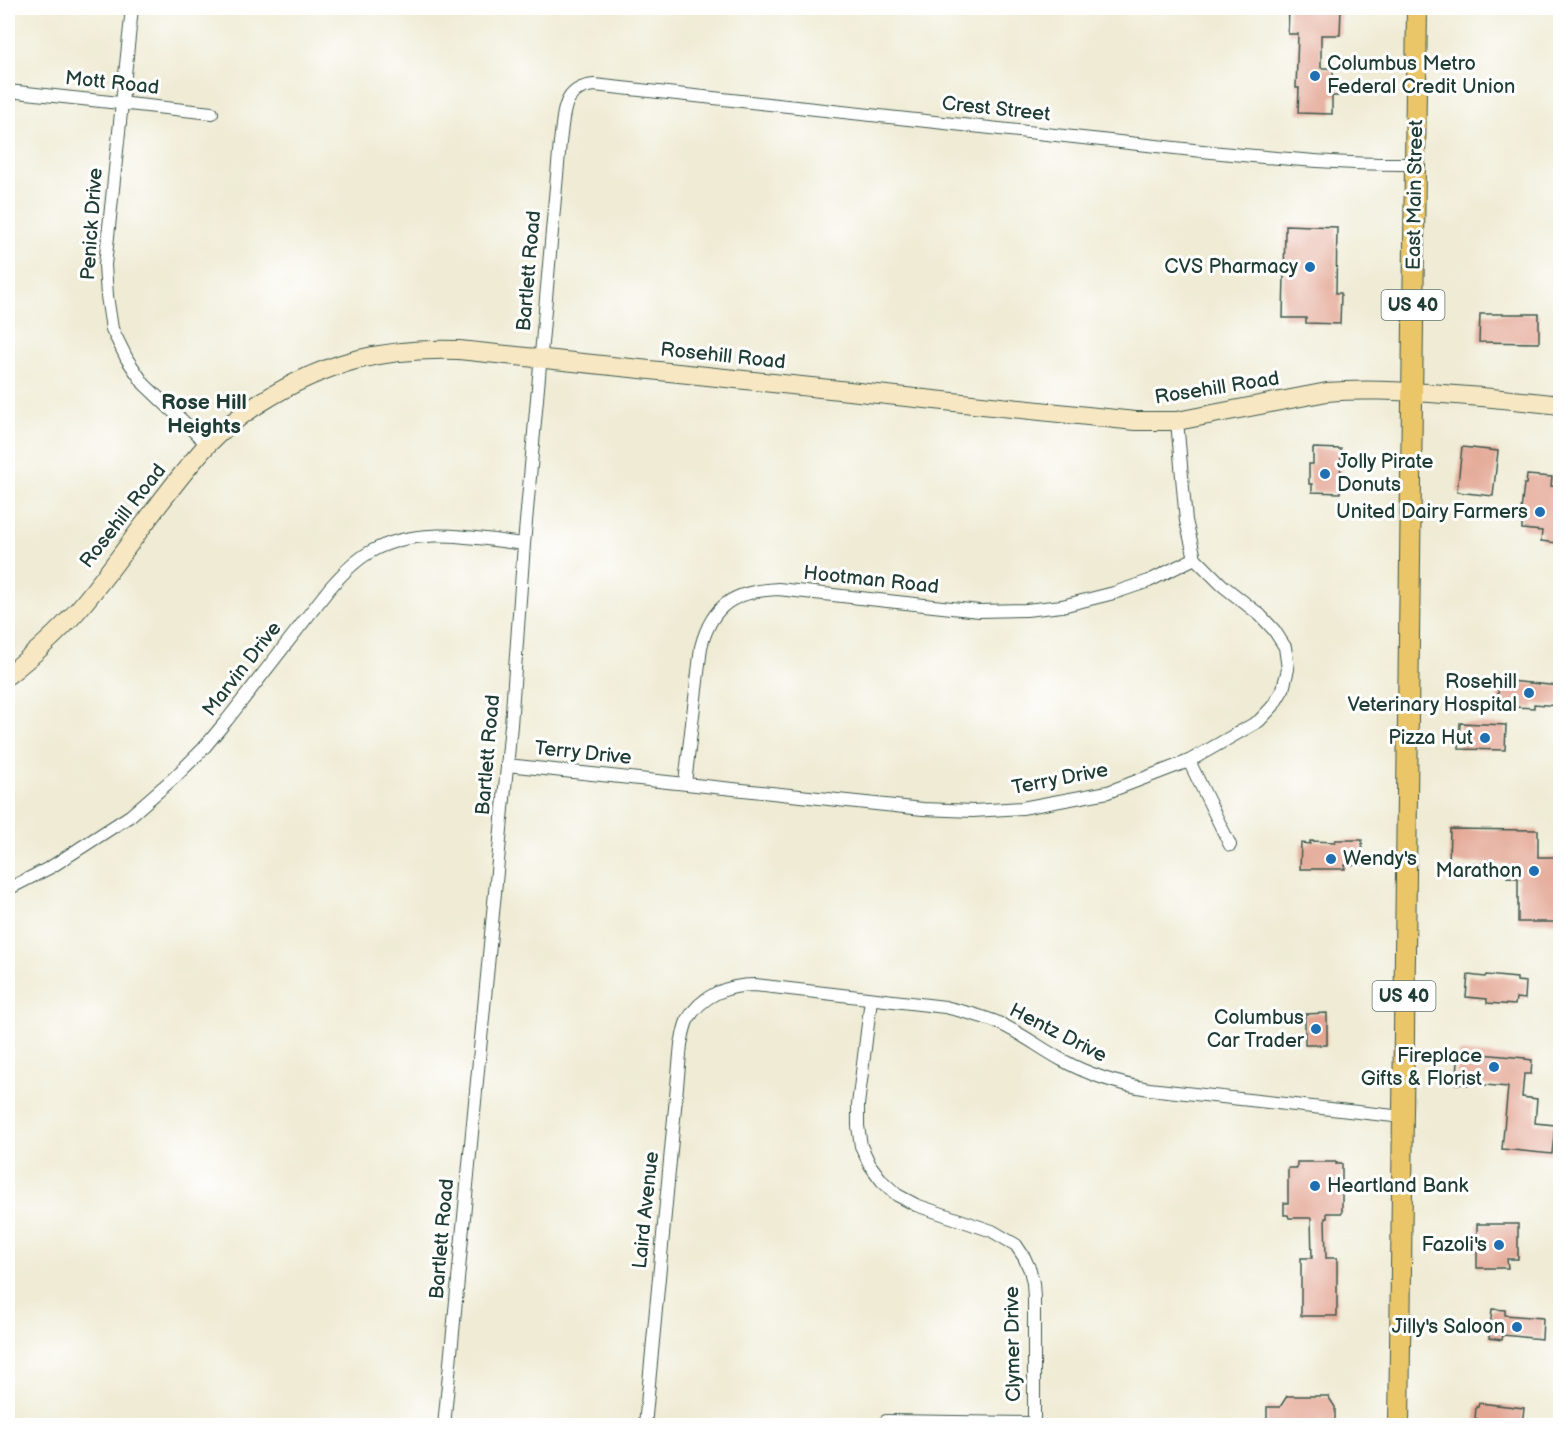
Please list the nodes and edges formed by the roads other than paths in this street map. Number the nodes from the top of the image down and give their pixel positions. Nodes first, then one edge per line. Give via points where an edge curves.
1 (132, 8) edge
2 (1417, 8) edge
3 (8, 91) edge
4 (575, 91) joint
5 (121, 104) junction
6 (212, 113) dead end
7 (1415, 164) junction
8 (541, 359) junction
9 (1412, 392) junction
10 (1560, 405) edge
11 (1177, 421) junction
12 (208, 445) junction
13 (524, 544) junction
14 (1195, 558) junction
15 (8, 675) edge
16 (1189, 761) junction
17 (507, 765) junction
18 (685, 783) junction
19 (1230, 845) dead end
20 (8, 889) edge
21 (871, 999) junction
22 (701, 1003) joint
23 (1403, 1117) junction
24 (886, 1421) dead end
25 (1034, 1424) edge
26 (444, 1425) edge
27 (645, 1425) edge
28 (1399, 1425) edge

1 - 5 street, Penick Drive
2 - 7 main road, East Main Street / US 40
3 - 5 street, Mott Road
4 - 7 street, Crest Street via 594,85 1221,153 1371,165
4 - 8 street, Bartlett Road via 565,109 560,142
5 - 6 street, Mott Road
5 - 12 street, Penick Drive via 105,266 112,329 144,384
7 - 9 main road, East Main Street / US 40
8 - 11 street, Rosehill Road via 1112,419
8 - 12 street, Rosehill Road via 434,349 358,359 277,392
8 - 13 street, Bartlett Road
9 - 10 street, Rosehill Road
9 - 11 street, Rosehill Road via 1328,392
9 - 23 main road, East Main Street / US 40
11 - 14 street via 1186,521
12 - 15 street, Rosehill Road via 77,612
13 - 17 street, Bartlett Road
13 - 20 street, Marvin Drive via 425,535 369,552 328,589 227,720 176,776 130,816 51,867
14 - 16 street, Terry Drive via 1274,630 1285,647 1288,669 1283,689 1259,721
14 - 18 street, Hootman Road via 1114,593 1026,610 978,611 778,589 743,594 727,603 705,630
16 - 18 street, Terry Drive via 1108,792 1022,808 974,811
16 - 19 street
17 - 18 street, Terry Drive
17 - 26 street, Bartlett Road
21 - 22 street, Hentz Drive via 742,985 726,988
21 - 23 street, Hentz Drive via 975,1014 1064,1062 1121,1084
21 - 25 street, Clymer Drive via 858,1105 861,1146 882,1182 897,1195 992,1231 1016,1245 1024,1257 1034,1298
22 - 27 street, Laird Avenue via 687,1021 681,1044
23 - 28 main road, East Main Street / US 40
24 - 25 street

